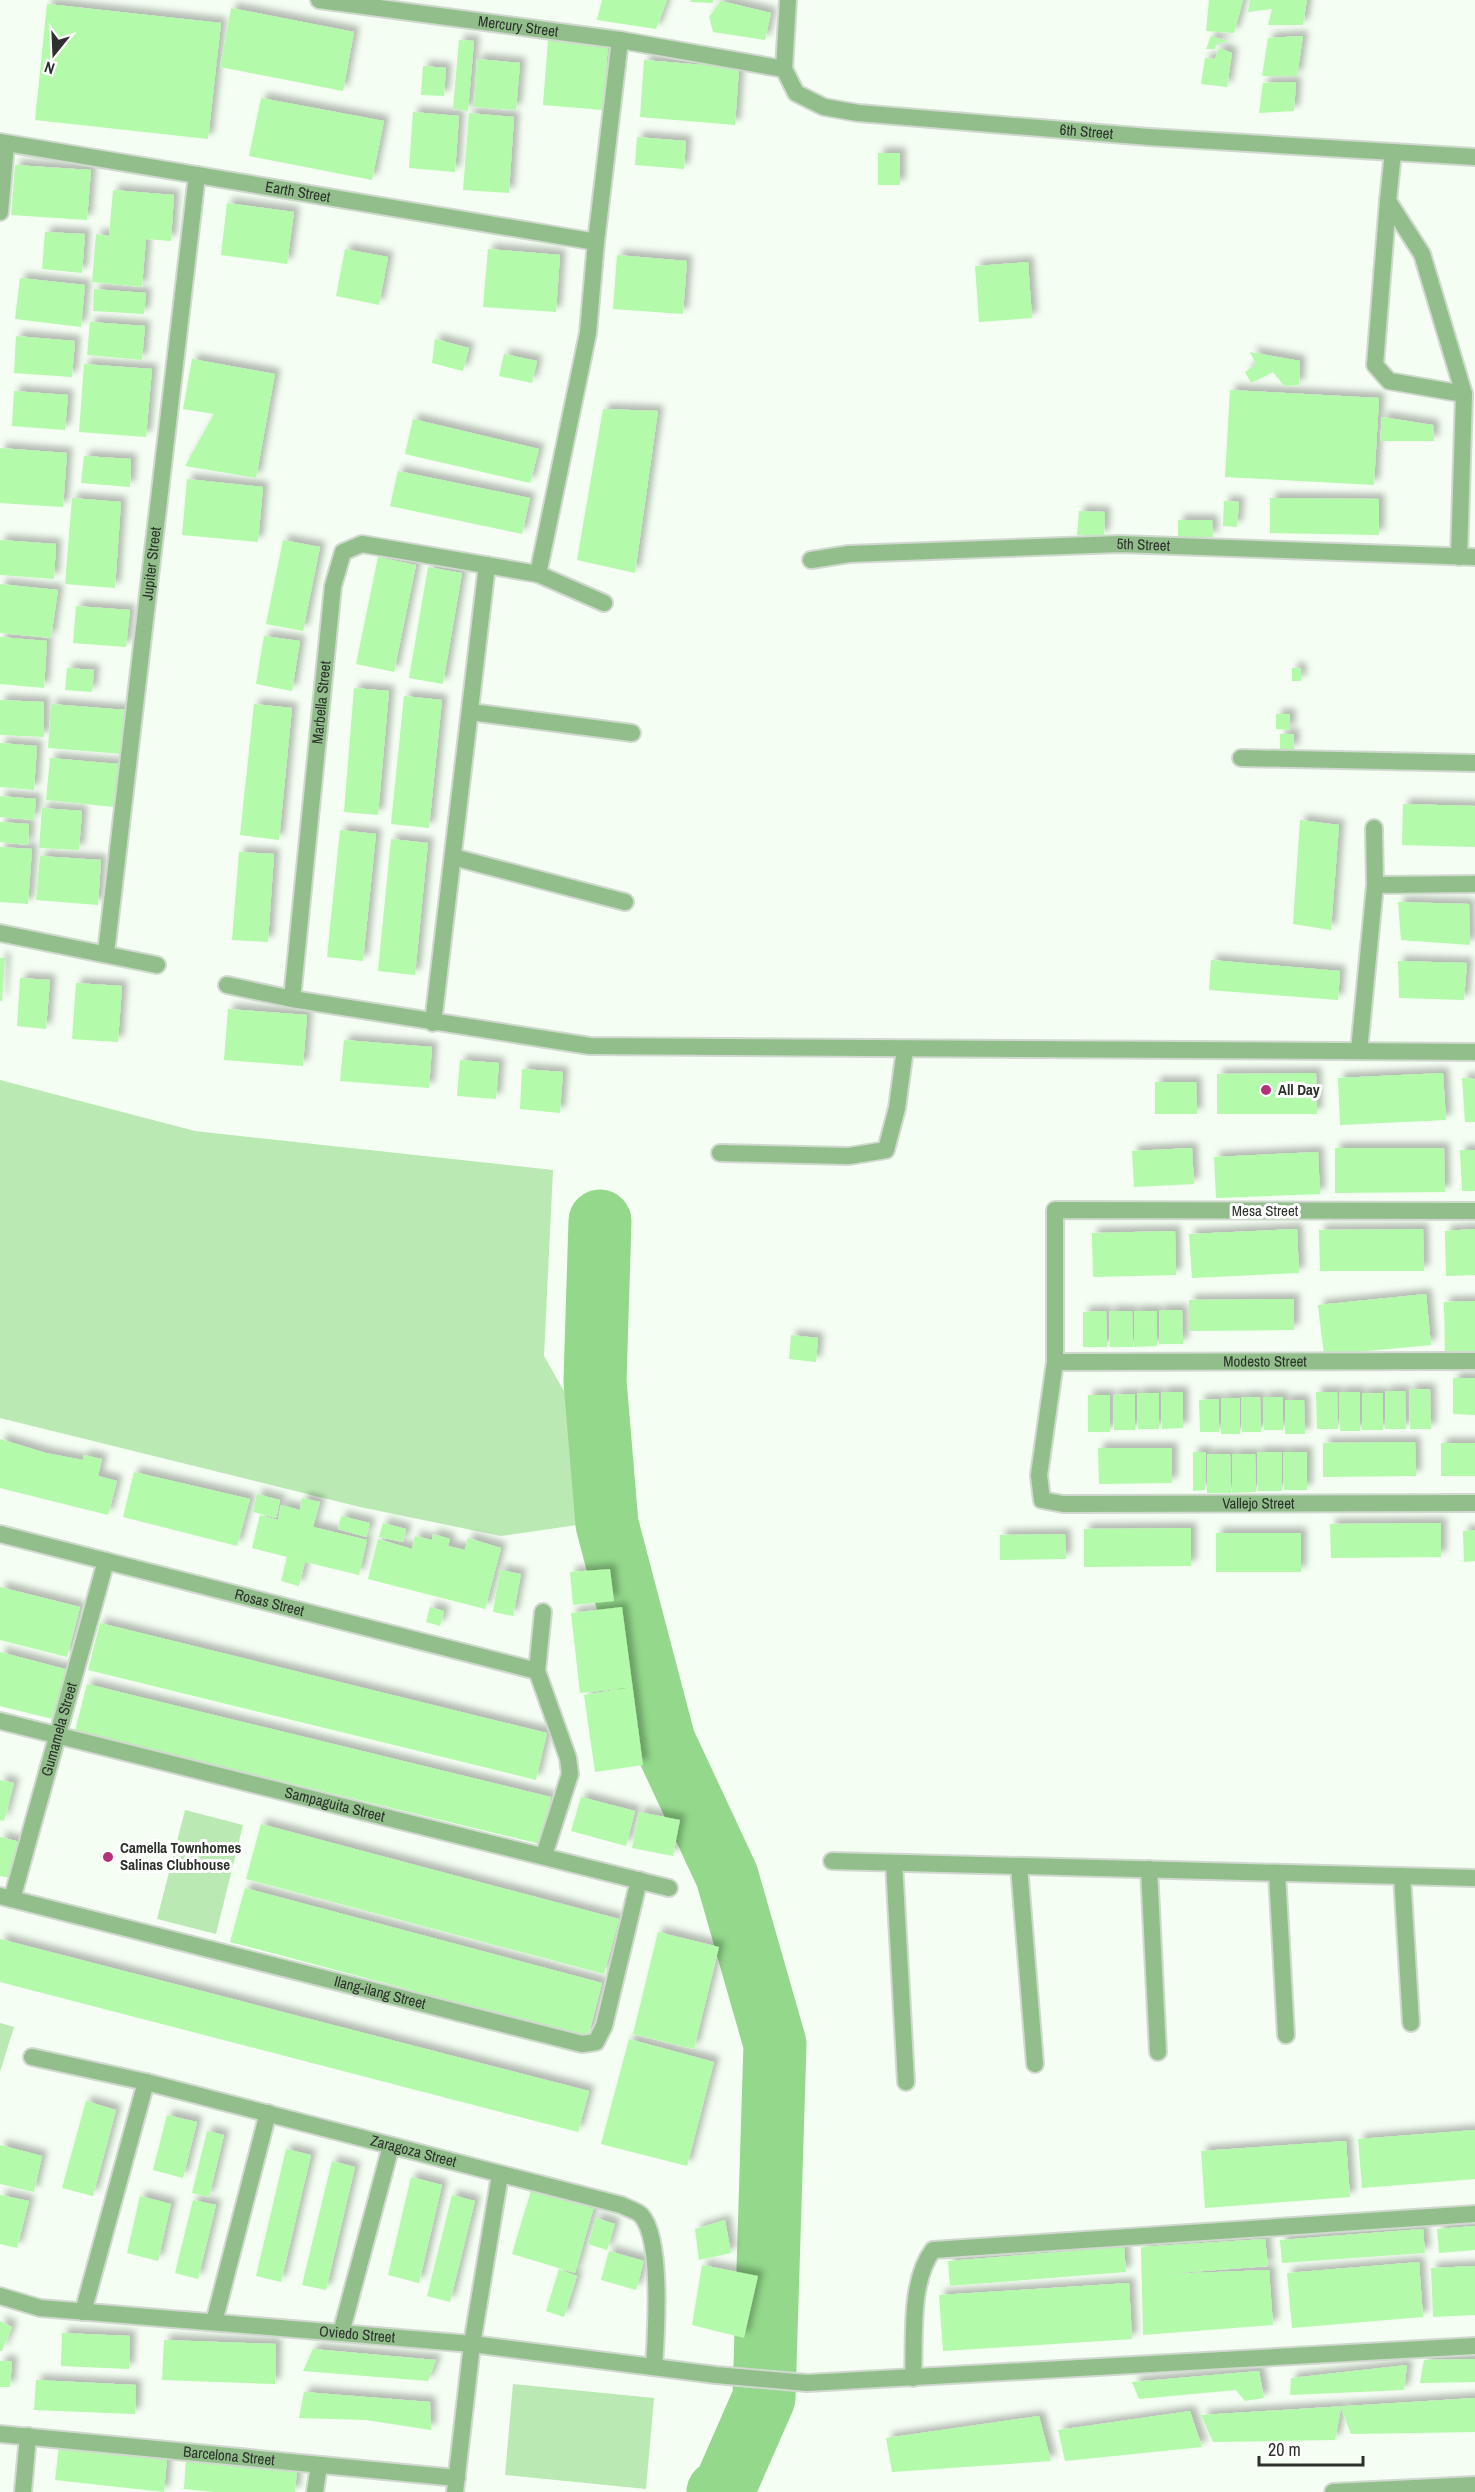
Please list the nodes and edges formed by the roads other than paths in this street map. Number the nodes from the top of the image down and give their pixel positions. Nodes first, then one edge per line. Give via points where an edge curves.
1 (318, 0) edge
2 (788, 0) edge
3 (620, 40) junction
4 (784, 69) junction
5 (3, 143) edge
6 (1393, 152) junction
7 (1475, 157) edge
8 (197, 175) junction
9 (1388, 201) junction
10 (0, 212) edge
11 (596, 242) junction
12 (1464, 394) junction
13 (1467, 557) edge
14 (811, 560) dead end
15 (487, 566) junction
16 (538, 574) junction
17 (604, 603) dead end
18 (471, 712) junction
19 (632, 733) dead end
20 (1242, 758) dead end
21 (1475, 763) edge
22 (1374, 828) dead end
23 (453, 857) junction
24 (1475, 884) edge
25 (1375, 885) junction
26 (625, 902) dead end
27 (0, 933) edge
28 (106, 953) junction
29 (157, 965) dead end
30 (227, 985) dead end
31 (291, 999) junction
32 (433, 1023) junction
33 (905, 1049) junction
34 (1359, 1051) junction
35 (1475, 1052) edge
36 (720, 1153) dead end
37 (1475, 1211) edge
38 (1475, 1361) edge
39 (1055, 1362) junction
40 (1475, 1503) edge
41 (0, 1534) edge
42 (106, 1561) junction
43 (543, 1612) dead end
44 (537, 1671) junction
45 (0, 1721) edge
46 (59, 1736) junction
47 (544, 1855) junction
48 (832, 1861) dead end
49 (894, 1863) junction
50 (1019, 1866) junction
51 (1149, 1869) junction
52 (1276, 1873) junction
53 (1402, 1876) junction
54 (1475, 1878) edge
55 (639, 1880) junction
56 (669, 1888) dead end
57 (6, 1897) edge
58 (1411, 2023) dead end
59 (1286, 2036) dead end
60 (1158, 2052) dead end
61 (32, 2057) dead end
62 (1035, 2064) dead end
63 (146, 2082) junction
64 (906, 2082) dead end
65 (268, 2114) junction
66 (391, 2146) junction
67 (500, 2175) junction
68 (1475, 2214) edge
69 (0, 2296) edge
70 (83, 2312) junction
71 (214, 2322) junction
72 (341, 2333) junction
73 (472, 2344) junction
74 (1475, 2346) edge
75 (654, 2367) junction
76 (913, 2378) junction
77 (0, 2434) edge
78 (28, 2436) junction
79 (319, 2465) junction
80 (456, 2485) edge
81 (1475, 2485) edge
82 (1441, 2490) edge
83 (23, 2492) edge
84 (315, 2492) edge
85 (1333, 2492) edge

1 - 3 street, Mercury Street
2 - 4 street
3 - 4 street, Mercury Street
3 - 11 street
4 - 6 street, 6th Street via 796,93 824,107 858,113
5 - 8 street, Earth Street
5 - 10 street
6 - 7 street, 6th Street
6 - 9 street
8 - 11 street, Earth Street
8 - 28 street, Jupiter Street
9 - 12 street via 1422,254
9 - 12 street via 1375,365 1389,381
11 - 16 street via 588,333
12 - 13 street
13 - 14 street, 5th Street via 1120,544 871,553
15 - 16 street
15 - 18 street
15 - 31 street, Marbella Street via 362,544 343,552 333,586
16 - 17 street
18 - 19 street
18 - 23 street
20 - 21 street
22 - 25 street
23 - 26 street
23 - 32 street
24 - 25 street
25 - 34 street
27 - 28 street
28 - 29 street
30 - 31 street
31 - 32 street
32 - 33 street via 590,1046
33 - 34 street
33 - 36 street via 897,1108 886,1150 849,1156
34 - 35 street
37 - 39 street, Mesa Street via 1055,1210
38 - 39 street, Modesto Street
39 - 40 street, Vallejo Street via 1039,1475 1042,1500 1063,1504
41 - 42 street, Rosas Street
42 - 44 street, Rosas Street
42 - 46 street, Gumamela Street
43 - 44 street
44 - 47 street via 570,1774
45 - 46 street, Sampaguita Street
46 - 47 street, Sampaguita Street
46 - 57 street, Gumamela Street
47 - 55 street, Sampaguita Street
48 - 49 street
49 - 50 street
49 - 64 street
50 - 51 street
50 - 62 street
51 - 52 street
51 - 60 street
52 - 53 street
52 - 59 street
53 - 54 street
53 - 58 street
55 - 56 street, Sampaguita Street
55 - 57 street, Ilang-ilang Street via 604,2026 596,2042 582,2044
61 - 63 street, Zaragoza Street
63 - 65 street, Zaragoza Street
63 - 70 street
65 - 66 street, Zaragoza Street
65 - 71 street
66 - 67 street, Zaragoza Street
66 - 72 street
67 - 73 street
67 - 75 street, Zaragoza Street via 621,2205 641,2215 650,2233 658,2302
68 - 76 street via 933,2250 918,2281
69 - 70 street, Oviedo Street via 40,2308
70 - 71 street, Oviedo Street
71 - 72 street, Oviedo Street
72 - 73 street, Oviedo Street
73 - 75 street, Oviedo Street
73 - 80 street
74 - 76 street, Oviedo Street
75 - 76 street, Oviedo Street via 807,2384
77 - 78 street, Barcelona Street
78 - 79 street, Barcelona Street
78 - 83 street
79 - 80 street, Barcelona Street
79 - 84 street
81 - 82 street
82 - 85 street

